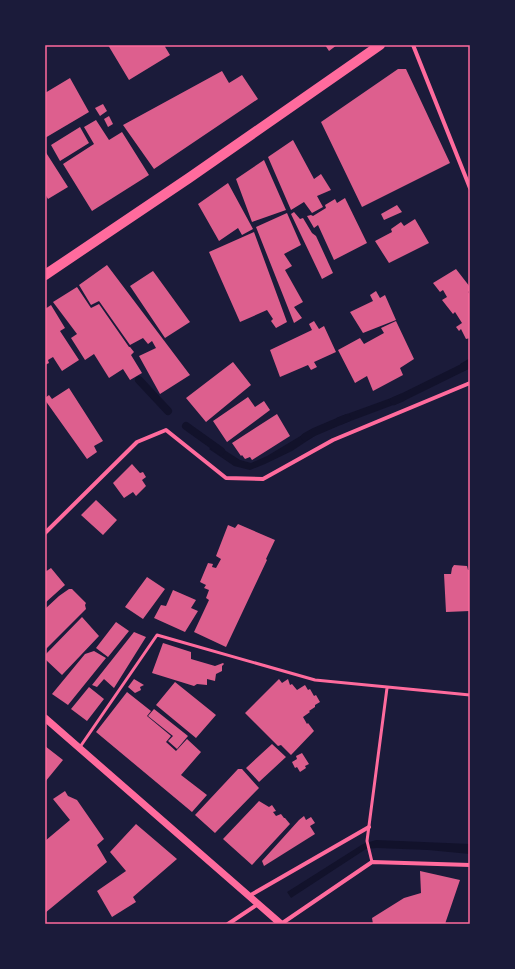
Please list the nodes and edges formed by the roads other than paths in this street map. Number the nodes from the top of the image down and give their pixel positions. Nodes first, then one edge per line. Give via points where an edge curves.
1 (380, 45) edge
2 (413, 45) edge
3 (470, 188) edge
4 (45, 275) edge
5 (470, 383) edge
6 (45, 533) edge
7 (387, 688) junction
8 (470, 696) edge
9 (45, 718) edge
10 (79, 748) junction
11 (369, 827) junction
12 (372, 862) junction
13 (470, 865) edge
14 (249, 896) junction
15 (258, 904) junction
16 (228, 924) edge
17 (281, 924) edge

1 - 4 main road
2 - 3 street
5 - 6 street via 333,440 263,479 226,478 166,430 137,442
7 - 8 lane
7 - 10 lane via 315,680 157,635
7 - 11 lane
9 - 10 street
10 - 14 street
11 - 12 lane via 367,841
11 - 14 street
12 - 13 street
12 - 17 street
14 - 15 street
15 - 16 street
15 - 17 street

